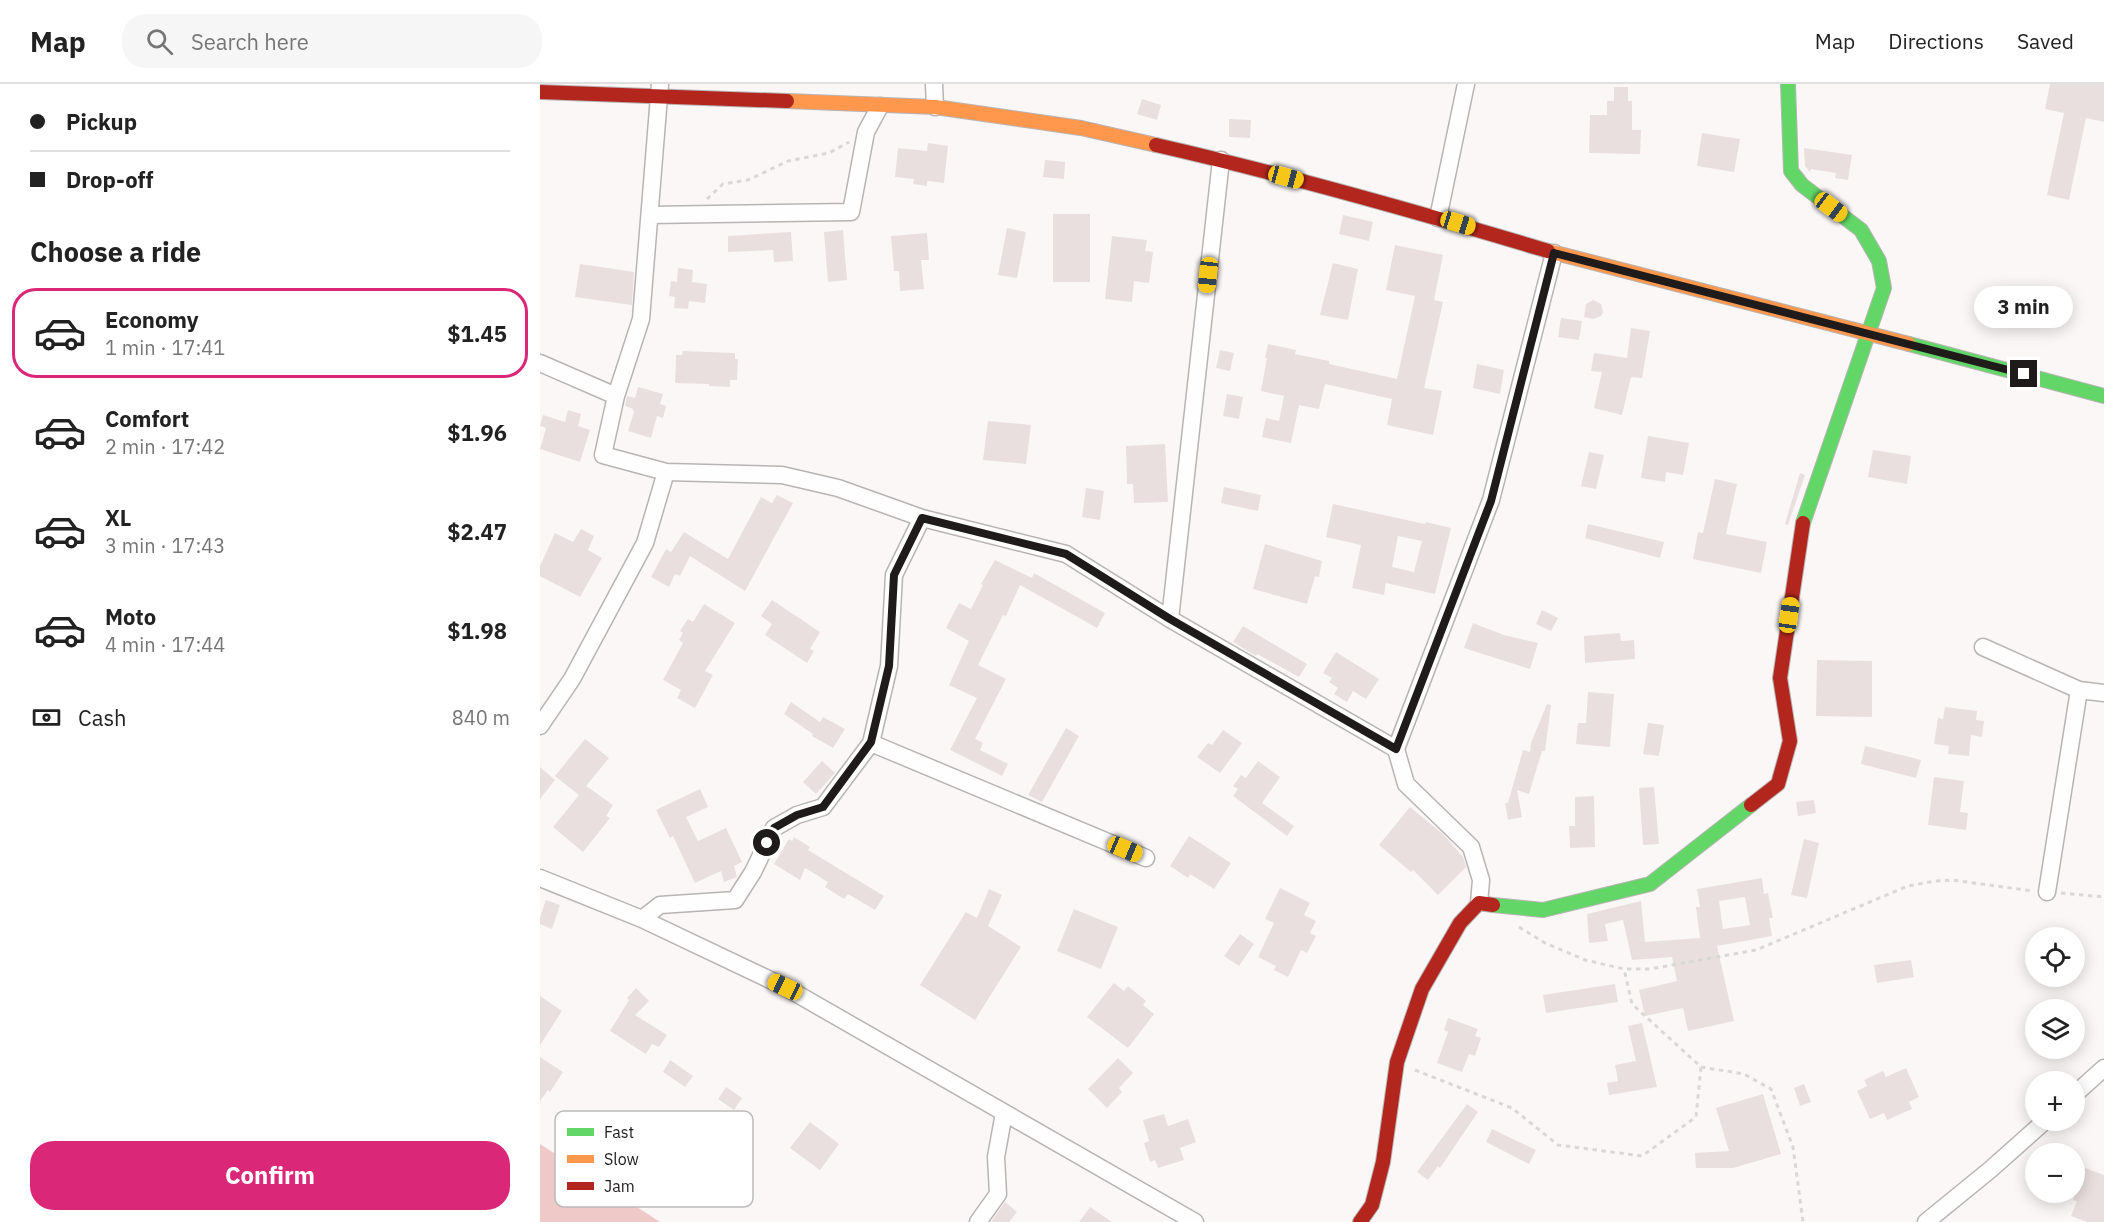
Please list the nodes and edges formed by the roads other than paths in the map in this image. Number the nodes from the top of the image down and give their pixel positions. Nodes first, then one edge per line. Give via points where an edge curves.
1 (934, 84) edge
2 (1466, 84) edge
3 (1788, 84) edge
4 (659, 91) edge
5 (540, 92) edge
6 (880, 106) junction
7 (935, 108) junction
8 (1221, 160) junction
9 (650, 215) junction
10 (1438, 218) junction
11 (1554, 253) junction
12 (1867, 333) junction
13 (540, 363) edge
14 (616, 396) junction
15 (2104, 396) edge
16 (666, 472) junction
17 (922, 518) junction
18 (1170, 619) junction
19 (1983, 647) dead end
20 (2079, 690) junction
21 (2104, 693) edge
22 (540, 726) edge
23 (871, 742) junction
24 (1396, 749) junction
25 (1146, 858) dead end
26 (540, 878) edge
27 (2047, 892) road end
28 (1479, 903) junction
29 (642, 919) junction
30 (2104, 1068) edge
31 (2085, 1085) edge
32 (1004, 1113) junction
33 (2034, 1131) edge
34 (978, 1222) edge
35 (1195, 1222) edge
36 (1360, 1222) edge
37 (1926, 1222) edge

1 - 7 street
2 - 10 street
3 - 12 street via 1791,171 1802,185 1861,230 1879,261 1884,288
4 - 5 street
4 - 6 street
4 - 9 street
6 - 7 street
6 - 9 street via 866,132 851,212
7 - 8 street via 1081,128
8 - 10 street
8 - 18 street
9 - 14 street via 641,319
10 - 11 street
11 - 12 street
11 - 24 street via 1491,501
12 - 15 street
12 - 28 street via 1801,530 1780,678 1790,741 1778,784 1650,884 1543,910
13 - 14 street
14 - 16 street via 603,455
16 - 17 street via 782,475 838,488
16 - 22 street via 645,543 572,679
17 - 18 street via 1066,554
17 - 23 street via 894,575 889,666
18 - 24 street
19 - 20 street
20 - 21 street
20 - 27 street
23 - 25 street
23 - 29 street via 823,807 774,828 735,900 660,905
24 - 28 street via 1406,784 1471,847 1481,880
26 - 29 street
28 - 36 street via 1460,922 1422,989 1397,1062 1383,1162 1372,1205
29 - 32 street via 785,987
30 - 31 street
32 - 34 street via 996,1157 998,1194
32 - 35 street
33 - 37 street

